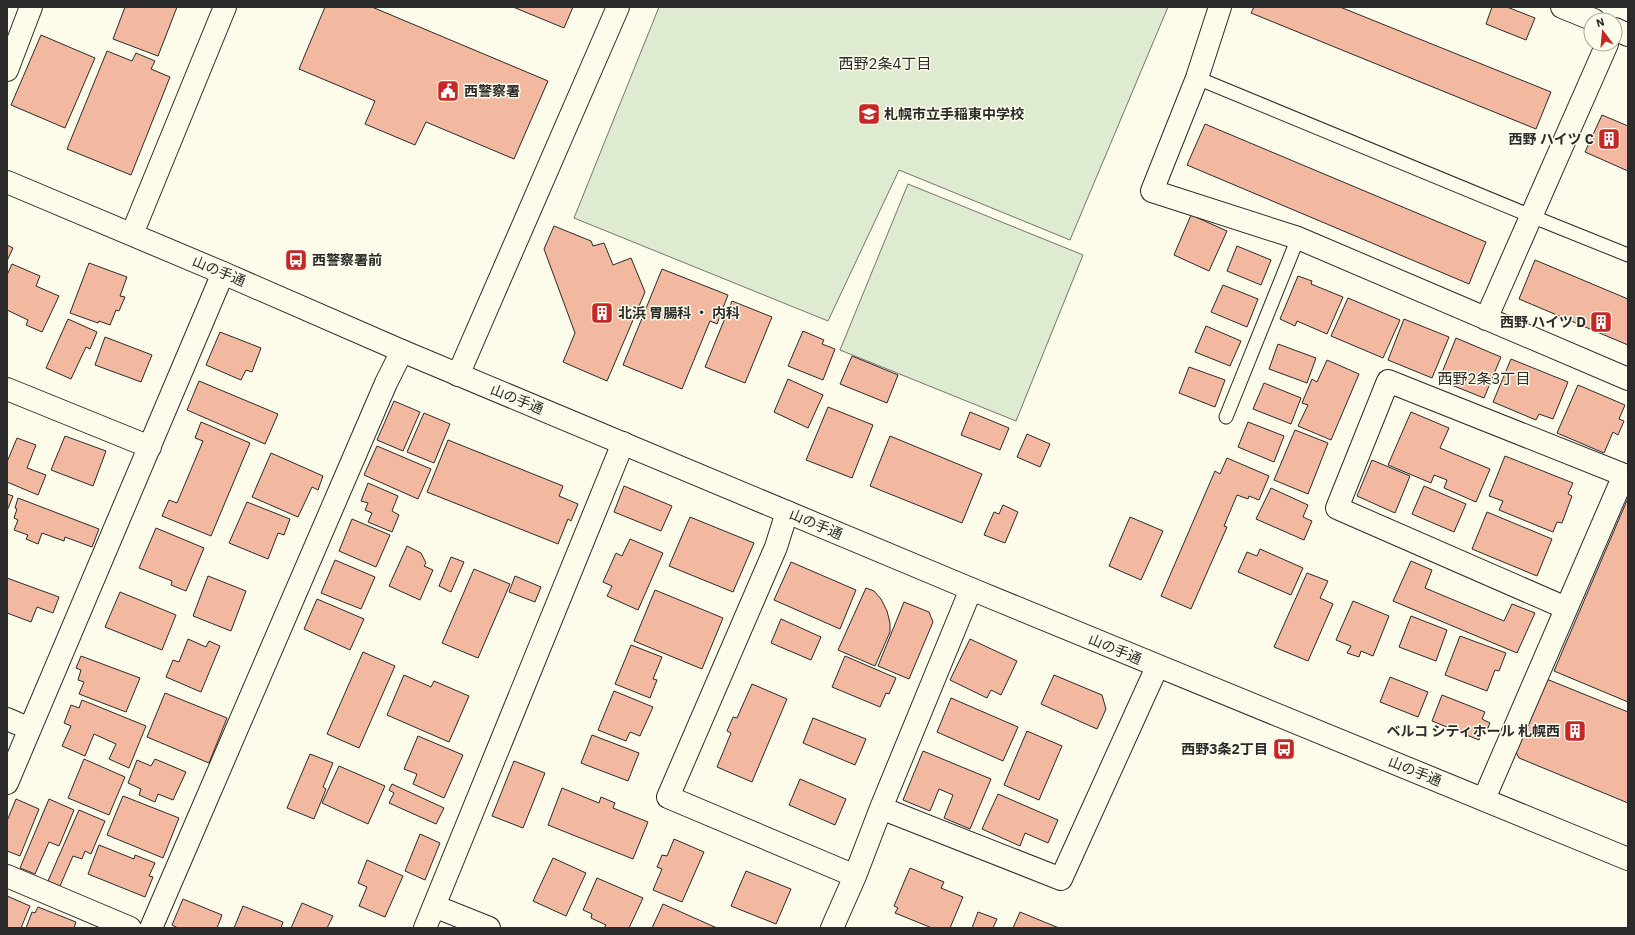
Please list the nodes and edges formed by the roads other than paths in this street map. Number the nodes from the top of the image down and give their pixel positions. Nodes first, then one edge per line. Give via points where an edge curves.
1 (31, 7) edge
2 (225, 7) edge
3 (618, 7) edge
4 (1220, 7) edge
5 (1562, 7) edge
6 (1583, 16) edge
7 (1603, 52) edge
8 (7, 70) edge
9 (1197, 78) junction
10 (7, 182) edge
11 (1531, 216) junction
12 (132, 234) junction
13 (1298, 238) junction
14 (1628, 255) edge
15 (223, 273) junction
16 (1486, 318) junction
17 (402, 351) junction
18 (458, 375) junction
19 (1628, 379) edge
20 (7, 389) edge
21 (1226, 417) dead end
22 (623, 443) junction
23 (150, 447) junction
24 (787, 512) junction
25 (971, 589) junction
26 (1566, 608) junction
27 (1157, 666) junction
28 (7, 719) edge
29 (30, 729) junction
30 (7, 783) edge
31 (1484, 799) junction
32 (881, 808) junction
33 (1628, 859) edge
34 (7, 876) edge
35 (855, 876) junction
36 (434, 906) junction
37 (130, 928) edge
38 (151, 928) edge
39 (425, 928) edge
40 (489, 928) edge
41 (832, 928) edge

1 - 8 street
2 - 12 street
3 - 18 street
4 - 9 street
5 - 6 street
7 - 11 street
9 - 11 lane
9 - 13 street via 1152,191
10 - 12 street, 山の手通
11 - 14 lane
11 - 16 street
12 - 15 street, 山の手通
13 - 16 street
13 - 21 lane
15 - 17 street, 山の手通
15 - 23 street
16 - 19 street
17 - 18 street, 山の手通
17 - 38 street
18 - 22 street, 山の手通
20 - 23 street
22 - 24 street, 山の手通
22 - 36 street
23 - 29 street
24 - 25 street, 山の手通
24 - 35 street via 776,547 668,797
25 - 27 street, 山の手通
25 - 32 street
26 - 26 street via 1624,475 1388,381 1337,508
26 - 31 street
27 - 31 street, 山の手通
27 - 32 street via 1060,879
28 - 29 street
29 - 30 street
31 - 33 street, 山の手通
32 - 35 street
34 - 37 street
35 - 41 street
36 - 39 street
36 - 40 street

